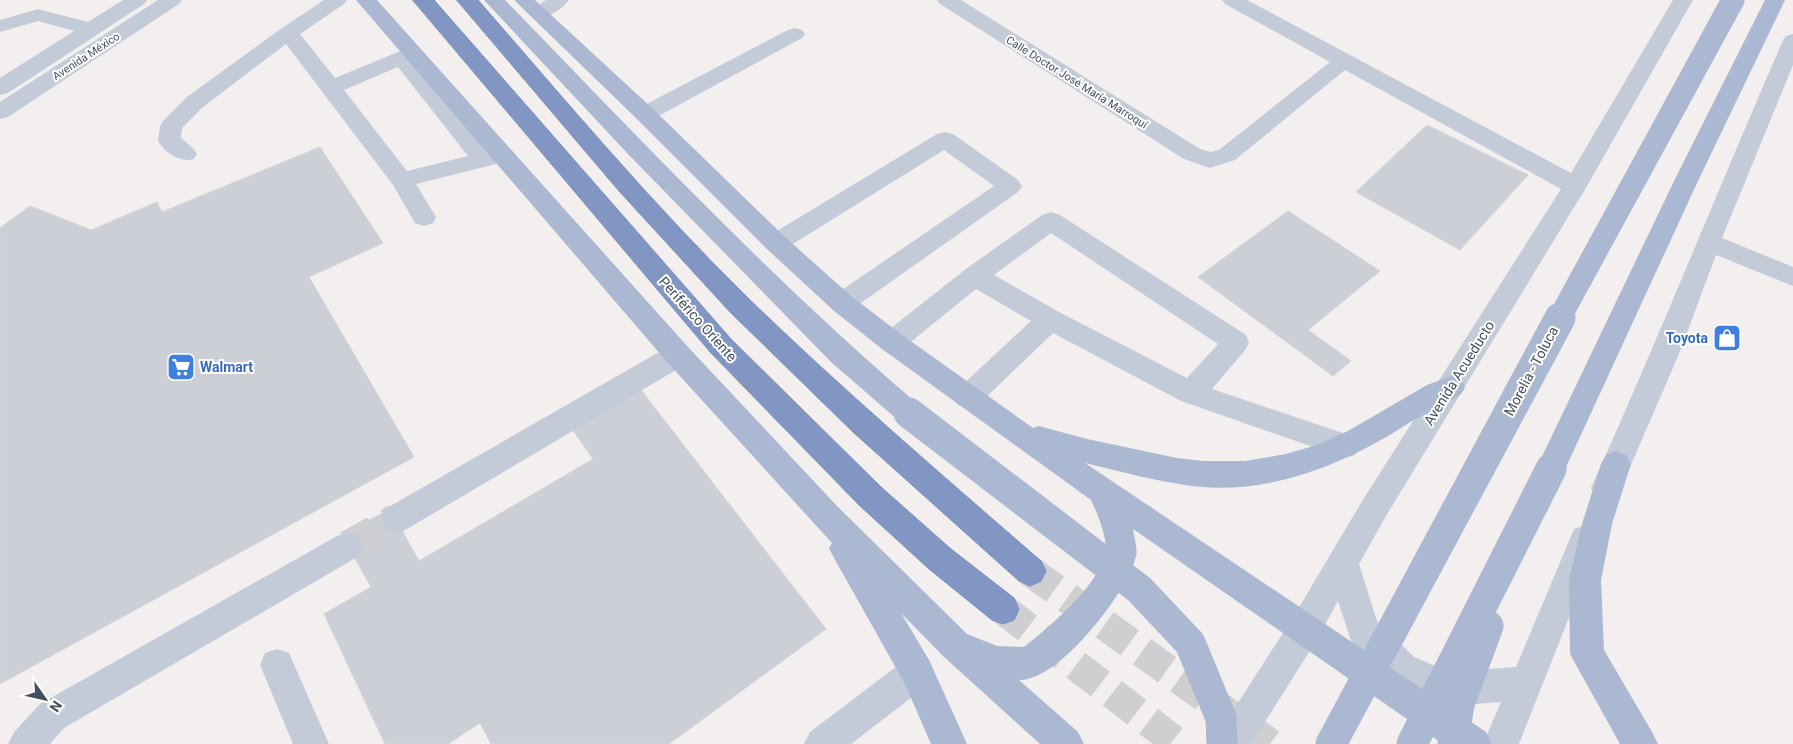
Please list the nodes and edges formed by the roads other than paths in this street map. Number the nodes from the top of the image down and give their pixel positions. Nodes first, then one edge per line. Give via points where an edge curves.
1 (137, 0) edge
2 (172, 0) edge
3 (337, 0) edge
4 (366, 0) edge
5 (423, 0) edge
6 (467, 0) edge
7 (494, 0) edge
8 (559, 0) edge
9 (947, 0) edge
10 (1232, 0) edge
11 (1683, 0) edge
12 (1733, 0) edge
13 (1775, 0) edge
14 (532, 4) edge
15 (0, 26) edge
16 (90, 29) junction
17 (286, 34) junction
18 (795, 34) dead end
19 (1792, 43) edge
20 (407, 56) junction
21 (1345, 60) junction
22 (0, 88) edge
23 (330, 88) junction
24 (0, 112) edge
25 (645, 114) junction
26 (186, 154) dead end
27 (493, 157) junction
28 (402, 180) junction
29 (1575, 186) junction
30 (424, 217) dead end
31 (1708, 242) junction
32 (776, 244) junction
33 (975, 276) junction
34 (1793, 277) edge
35 (842, 303) junction
36 (1050, 319) junction
37 (892, 342) junction
38 (678, 355) junction
39 (1451, 387) junction
40 (1191, 393) junction
41 (968, 397) junction
42 (1014, 430) junction
43 (1345, 446) junction
44 (1616, 464) junction
45 (1550, 469) junction
46 (1101, 489) junction
47 (827, 517) junction
48 (396, 519) tunnel mouth
49 (348, 546) tunnel mouth
50 (1343, 563) junction
51 (1030, 571) tunnel mouth
52 (1003, 609) tunnel mouth
53 (1304, 630) junction
54 (956, 646) junction
55 (277, 665) dead end
56 (917, 672) junction
57 (1526, 683) junction
58 (842, 738) edge
59 (26, 744) edge
60 (311, 744) edge
61 (949, 744) edge
62 (1066, 744) edge
63 (1222, 744) edge
64 (1231, 744) edge
65 (1331, 744) edge
66 (1412, 744) edge
67 (1453, 744) edge
68 (1474, 744) edge
69 (1501, 744) edge
70 (1640, 744) edge

1 - 16 street, Avenida México
2 - 24 street, Avenida México
3 - 17 street
4 - 20 main road
5 - 52 highway, Periférico Oriente via 721,346 870,496 940,559
6 - 51 highway via 627,184 738,305 862,424
7 - 63 main road, bridge via 636,149 841,354 909,413 1139,589 1190,643 1221,718
8 - 14 street
9 - 21 street, Calle Doctor José María Marroquí via 1192,154 1210,160 1227,155
10 - 21 street
11 - 29 street, Avenida Acueducto
12 - 65 main road, Morelia - Toluca, bridge
13 - 45 main road
14 - 25 main road
15 - 16 street via 38,15
16 - 22 street, Avenida México
17 - 23 street
17 - 26 street via 195,102 171,126 169,141
18 - 25 street
19 - 31 street
20 - 23 street
20 - 27 main road
21 - 29 street
23 - 28 street
25 - 32 main road
27 - 28 street
27 - 38 main road
28 - 30 street
29 - 39 street, Avenida Acueducto
31 - 34 street
31 - 44 street via 1665,354
32 - 35 main road
32 - 35 street via 945,139 1010,186
33 - 36 street
33 - 37 street
33 - 40 street via 1051,221 1236,342
35 - 37 main road
36 - 40 street
36 - 41 street
37 - 41 main road
38 - 47 main road
38 - 48 street
39 - 43 main road via 1430,395
39 - 50 street, Avenida Acueducto
40 - 43 street
41 - 42 main road
42 - 43 main road via 1106,456 1183,472 1228,475 1285,468
42 - 46 main road
44 - 57 street
44 - 70 main road via 1597,524 1585,580 1587,654
45 - 66 main road, bridge
45 - 67 main road, bridge via 1476,654 1459,704
46 - 53 main road
46 - 54 main road via 1117,523 1121,555 1104,590 1068,634 1029,664 997,662
47 - 54 main road
47 - 56 main road
49 - 59 street via 52,716
50 - 53 street, Avenida Acueducto
50 - 57 street via 1364,630 1402,669 1450,689
53 - 64 street, Avenida Acueducto
53 - 68 main road
54 - 62 main road
55 - 60 street
56 - 58 street
56 - 61 main road
57 - 69 street

